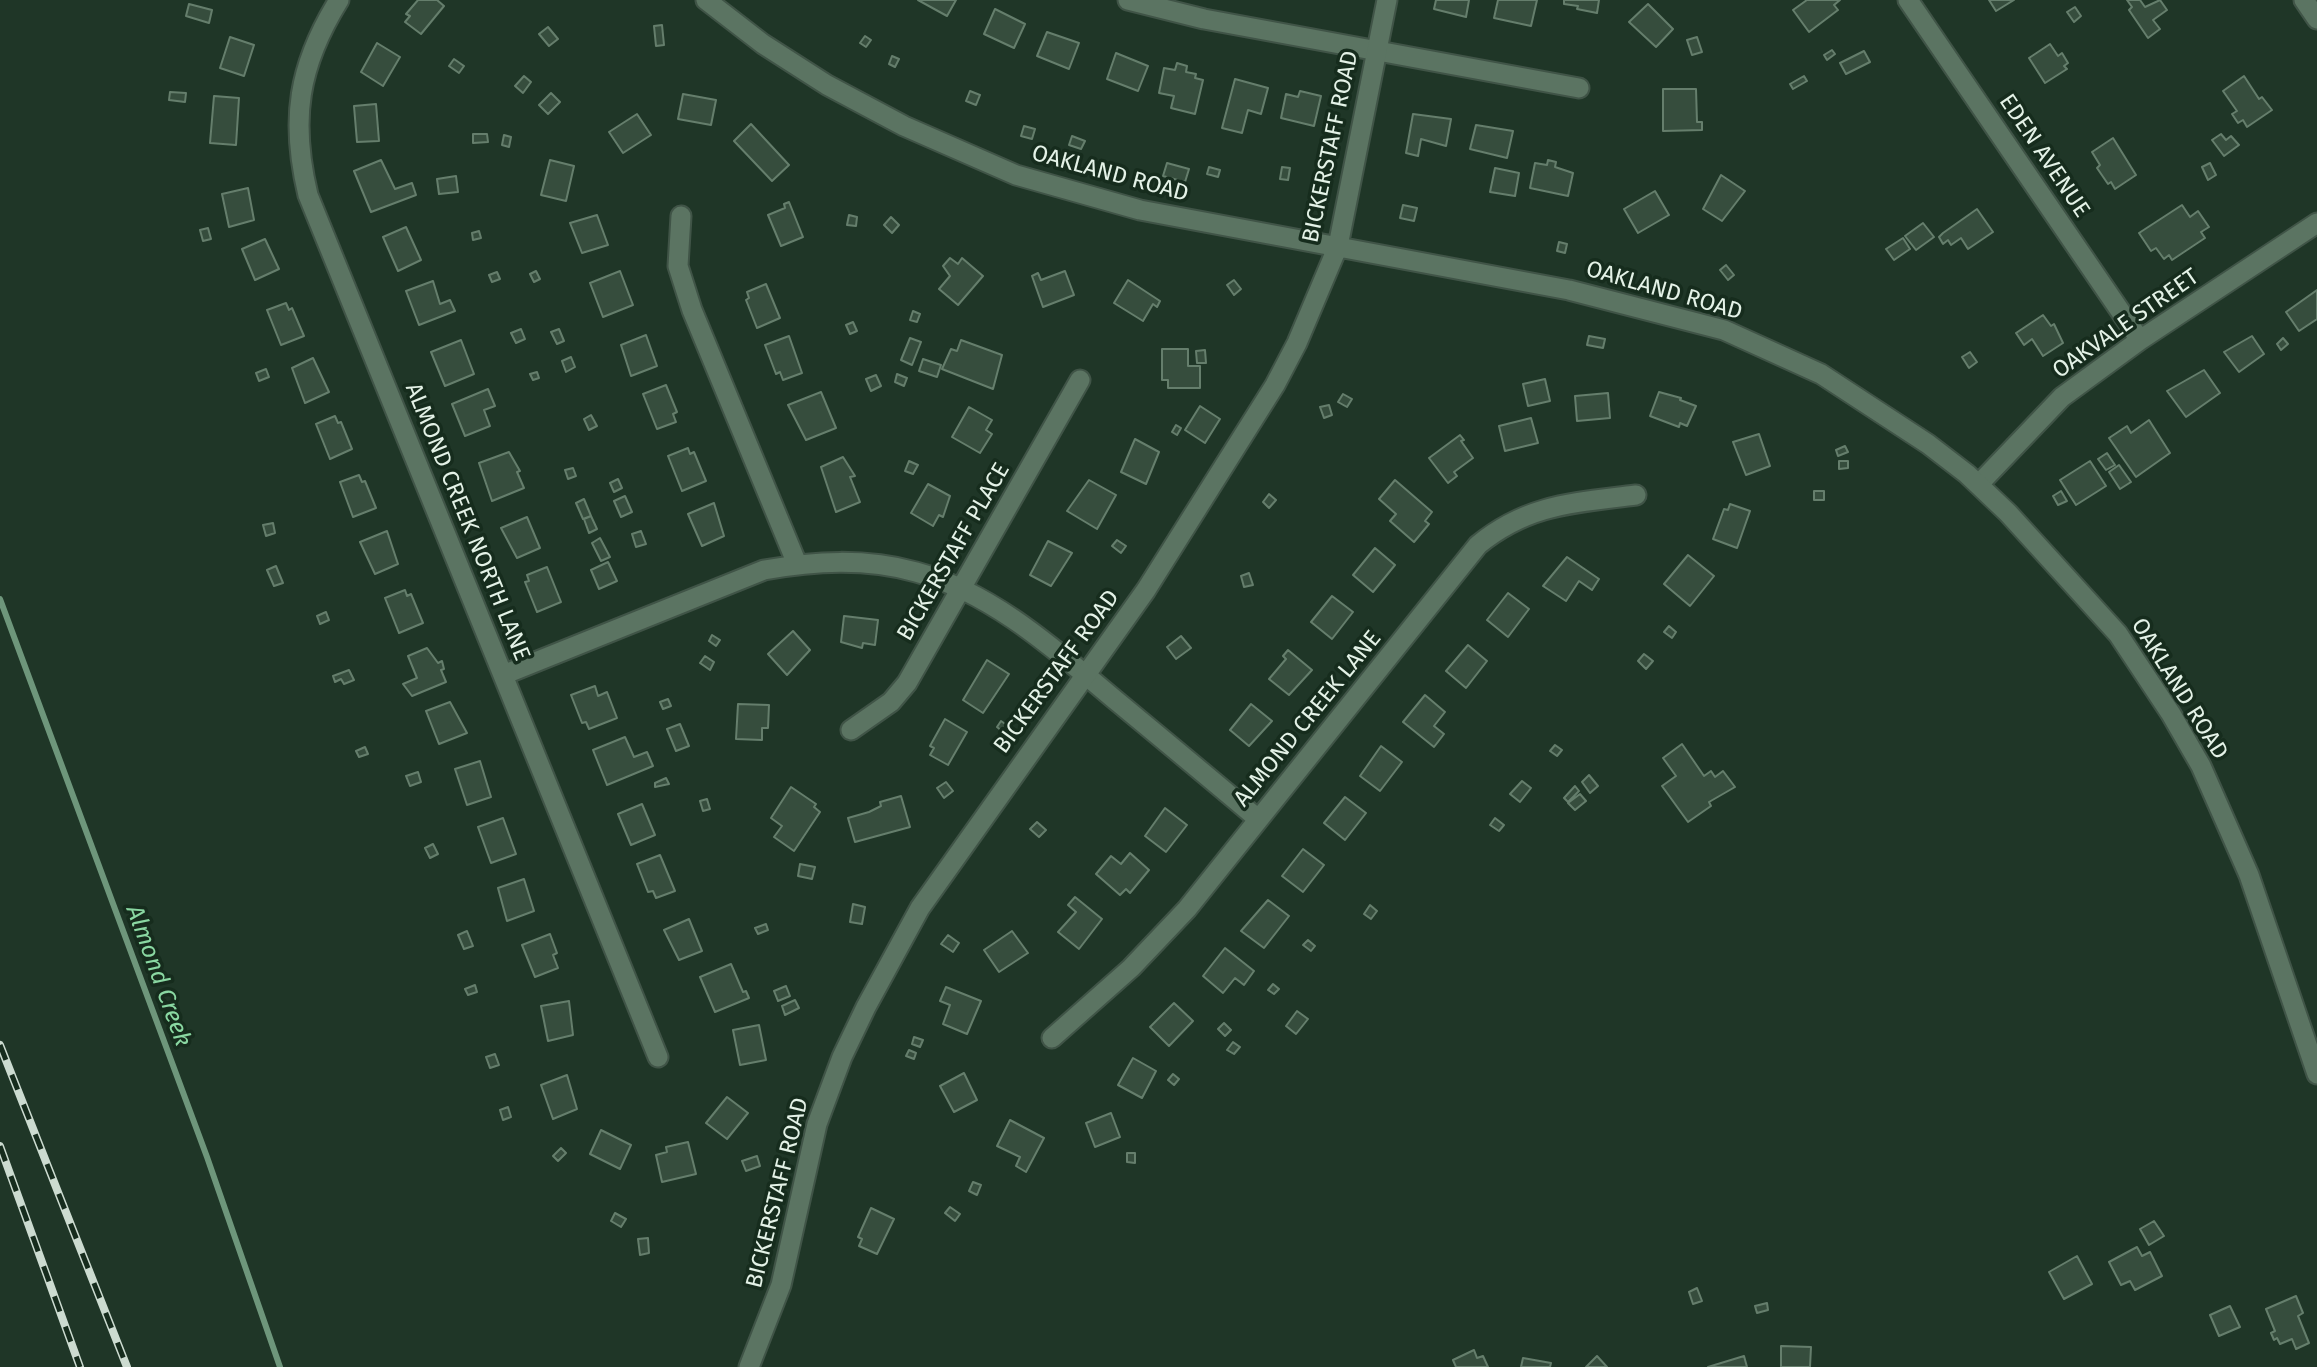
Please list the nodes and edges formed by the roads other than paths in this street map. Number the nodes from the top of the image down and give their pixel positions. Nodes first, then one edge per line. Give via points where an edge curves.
1 (339, 0) edge
2 (706, 0) edge
3 (1128, 0) edge
4 (1387, 0) edge
5 (1908, 0) edge
6 (2304, 0) edge
7 (2317, 19) edge
8 (1376, 51) junction
9 (1579, 88) dead end
10 (681, 216) dead end
11 (2317, 223) edge
12 (1338, 246) junction
13 (2140, 340) junction
14 (1080, 380) dead end
15 (1979, 484) junction
16 (1636, 495) dead end
17 (797, 564) junction
18 (961, 591) junction
19 (503, 675) junction
20 (1086, 675) junction
21 (851, 730) dead end
22 (1258, 819) junction
23 (1052, 1038) dead end
24 (658, 1057) dead end
25 (2317, 1074) edge
26 (749, 1367) edge

1 - 19 street, ALMOND CREEK NORTH LANE via 314,45 303,78 298,141 303,176 319,229
2 - 12 street, OAKLAND ROAD via 827,85 967,156 1140,210
3 - 8 street
4 - 8 street, BICKERSTAFF ROAD
5 - 13 street, EDEN AVENUE
6 - 7 street
8 - 9 street
8 - 12 street, BICKERSTAFF ROAD
10 - 17 street via 677,241 681,277
11 - 13 street, OAKVALE STREET
12 - 15 street, OAKLAND ROAD via 1569,290 1724,330 1821,374 1928,444
12 - 20 street, BICKERSTAFF ROAD via 1275,385 1146,590
13 - 15 street, OAKVALE STREET via 2062,397
14 - 18 street, BICKERSTAFF PLACE
15 - 25 street, OAKLAND ROAD via 2118,635 2201,766 2249,875
16 - 22 street, ALMOND CREEK LANE via 1542,509 1511,521 1478,545
17 - 18 street via 870,563 918,572
17 - 19 street via 764,570
18 - 20 street via 1000,609
18 - 21 street, BICKERSTAFF PLACE via 907,683 891,702
19 - 24 street, ALMOND CREEK NORTH LANE
20 - 22 street
20 - 26 street, BICKERSTAFF ROAD via 920,908 866,1007 817,1124 781,1285
22 - 23 street, ALMOND CREEK LANE via 1187,909 1131,968

